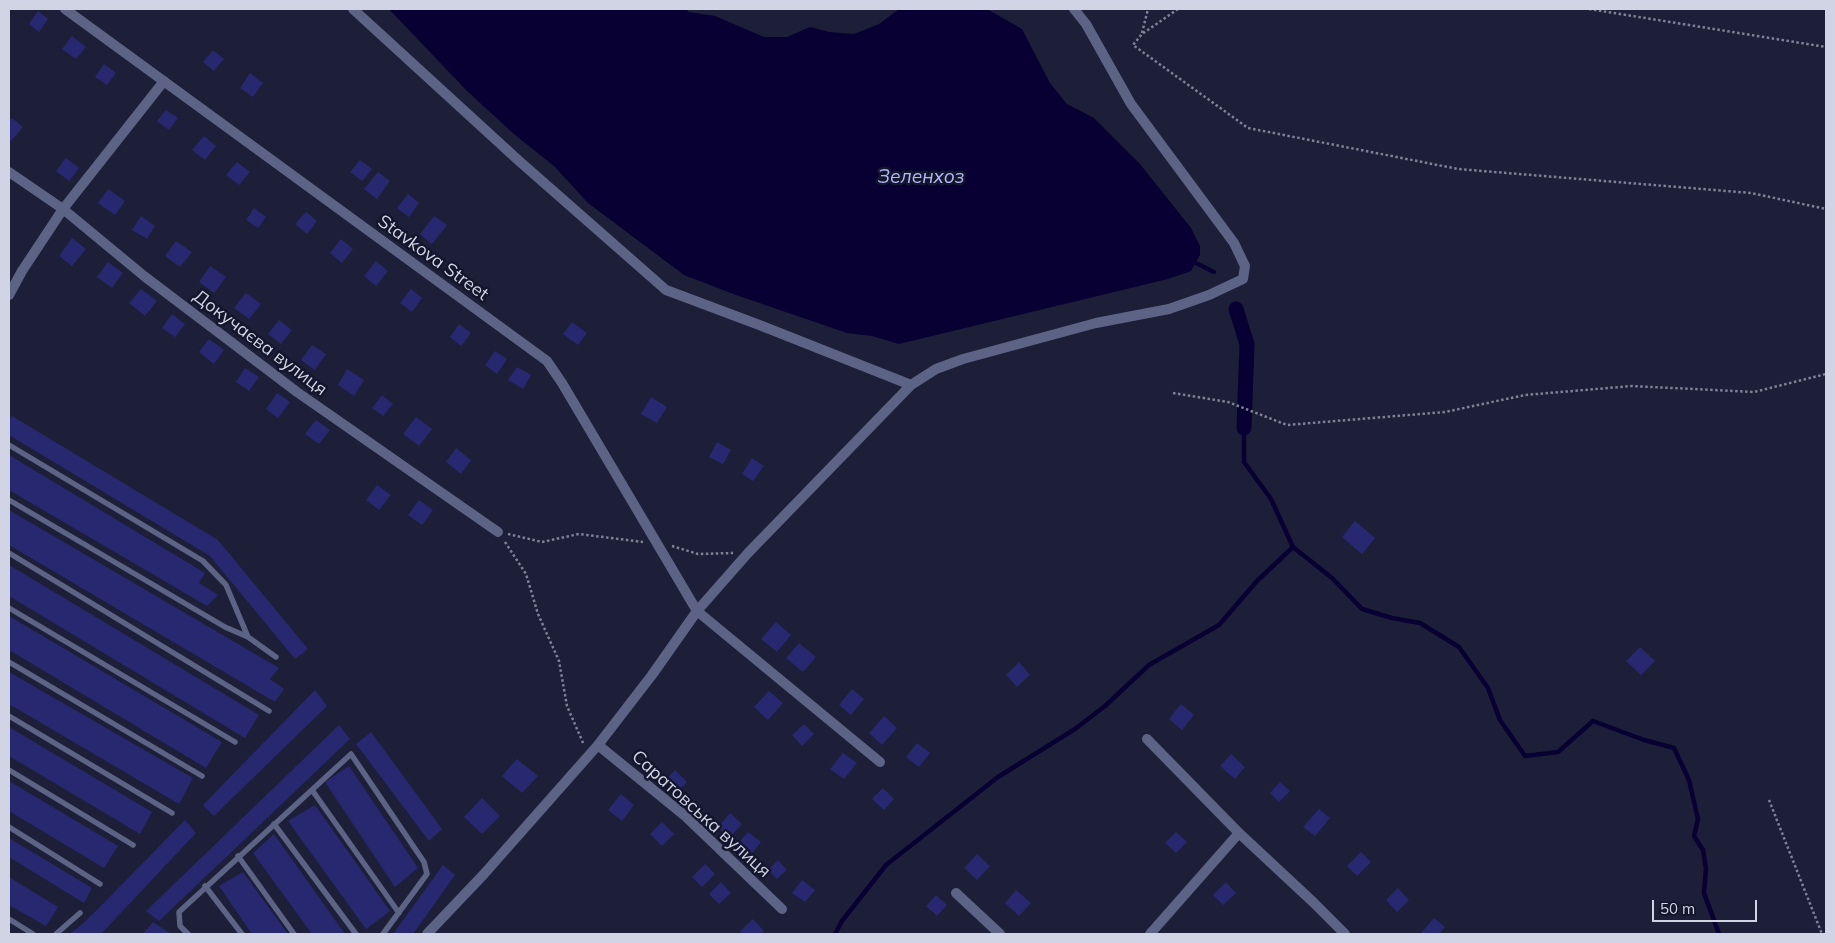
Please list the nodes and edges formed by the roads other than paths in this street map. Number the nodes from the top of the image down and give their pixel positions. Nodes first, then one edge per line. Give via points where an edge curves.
1 (65, 9) edge
2 (353, 9) edge
3 (1074, 9) edge
4 (164, 81) junction
5 (9, 172) edge
6 (63, 209) junction
7 (9, 295) edge
8 (912, 386) junction
9 (9, 445) edge
10 (9, 500) edge
11 (498, 532) road end
12 (9, 553) edge
13 (9, 608) edge
14 (697, 611) junction
15 (248, 637) junction
16 (276, 657) dead end
17 (9, 662) edge
18 (269, 711) dead end
19 (9, 716) edge
20 (1147, 739) dead end
21 (235, 742) dead end
22 (598, 745) junction
23 (880, 762) dead end
24 (9, 770) edge
25 (202, 776) dead end
26 (312, 790) junction
27 (172, 813) dead end
28 (274, 824) junction
29 (9, 827) edge
30 (1239, 833) junction
31 (133, 845) dead end
32 (238, 856) junction
33 (100, 884) dead end
34 (205, 886) junction
35 (956, 893) dead end
36 (782, 909) dead end
37 (80, 913) dead end
38 (398, 913) junction
39 (9, 919) edge
40 (33, 934) edge
41 (56, 934) edge
42 (188, 934) edge
43 (242, 934) edge
44 (294, 934) edge
45 (356, 934) edge
46 (382, 934) edge
47 (427, 934) edge
48 (1000, 934) edge
49 (1150, 934) edge
50 (1345, 934) edge

1 - 4 street, Stavkova Street
2 - 8 street via 666,290
3 - 8 street via 1086,24 1130,104 1234,243 1245,266 1242,279 1169,309 1096,324 963,359 936,369
4 - 6 street
4 - 14 street, Stavkova Street via 546,361
5 - 6 street, Докучаєва вулиця
6 - 7 street
6 - 11 street, Докучаєва вулиця via 144,276 297,392
8 - 14 street via 748,553
9 - 15 lane via 202,561 226,585
10 - 15 lane via 225,627
12 - 18 lane
13 - 21 lane
14 - 22 street
14 - 23 street
15 - 16 lane
17 - 25 lane
19 - 27 lane
20 - 30 street
22 - 36 street, Саратовська вулиця via 684,815
22 - 47 street
24 - 31 lane
26 - 28 lane
26 - 38 lane
26 - 38 lane via 350,754 424,862 427,874
28 - 32 lane
28 - 45 lane
29 - 33 lane
30 - 49 street
30 - 50 street
32 - 34 lane
32 - 44 lane
34 - 42 lane via 179,912 180,926
34 - 43 lane
35 - 48 street
37 - 41 lane
38 - 46 lane
39 - 40 lane

